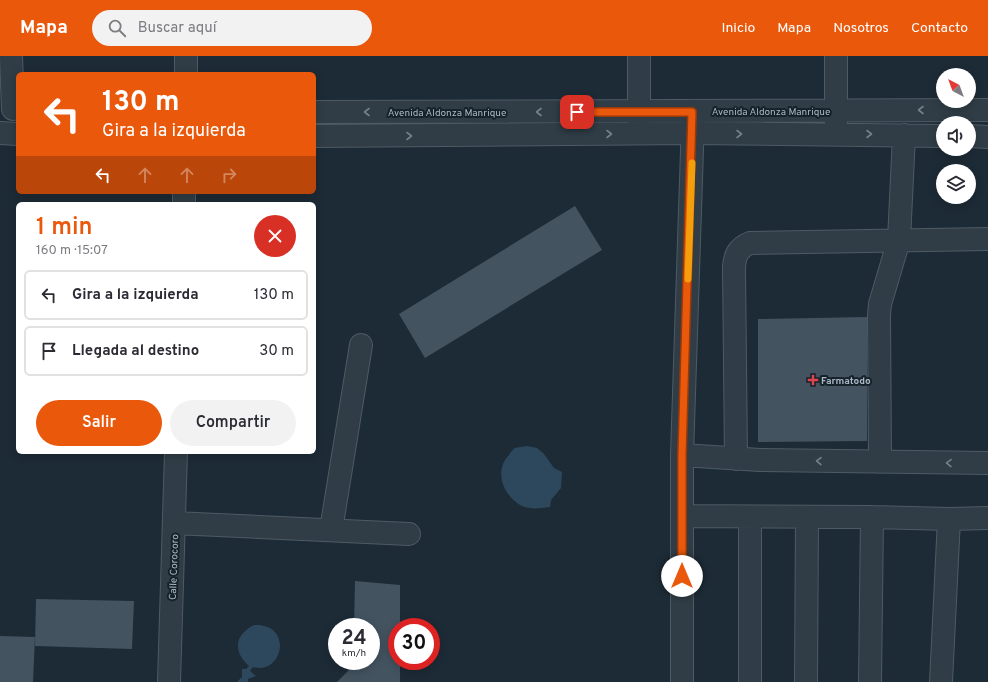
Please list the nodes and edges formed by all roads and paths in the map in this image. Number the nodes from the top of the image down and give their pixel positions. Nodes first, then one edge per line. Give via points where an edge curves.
1 (11, 56) edge
2 (186, 56) edge
3 (639, 56) edge
4 (836, 56) edge
5 (186, 72) edge
6 (10, 109) edge
7 (988, 110) edge
8 (836, 111) junction
9 (316, 112) edge
10 (639, 112) junction
11 (692, 112) junction
12 (0, 133) edge
13 (692, 133) junction
14 (16, 134) edge
15 (638, 134) junction
16 (836, 134) junction
17 (904, 135) junction
18 (316, 136) edge
19 (936, 136) edge
20 (976, 136) edge
21 (988, 137) edge
22 (988, 238) edge
23 (899, 240) junction
24 (361, 345) dead end
25 (176, 454) edge
26 (682, 455) junction
27 (736, 458) junction
28 (880, 462) junction
29 (988, 463) edge
30 (682, 516) junction
31 (750, 516) junction
32 (807, 517) junction
33 (872, 517) junction
34 (988, 518) edge
35 (948, 519) junction
36 (174, 522) junction
37 (331, 530) junction
38 (409, 534) dead end
39 (169, 682) edge
40 (682, 682) edge
41 (750, 682) edge
42 (806, 682) edge
43 (870, 682) edge
44 (941, 682) edge

1 - 6 street
2 - 5 street
3 - 10 street
4 - 8 street
7 -> 8 street, Avenida Aldonza Manrique
8 - 11 street, Avenida Aldonza Manrique
8 - 16 street
10 -> 9 street, Avenida Aldonza Manrique
10 - 11 street, Avenida Aldonza Manrique
10 - 15 street
11 - 13 street
12 - 14 street
13 - 15 street
13 -> 16 street
13 - 26 street
18 -> 15 street
16 -> 17 street
17 - 19 street
17 - 23 street
20 - 21 street
22 - 23 street
23 - 27 street via 750,244 739,250 735,257 733,278
23 - 28 street via 879,315
24 - 37 street
25 - 36 street, Calle Corocoro
26 - 27 street
26 - 30 street
28 -> 27 street
29 -> 28 street
30 - 31 street
30 - 40 street
31 - 32 street
31 - 41 street
32 - 33 street
32 - 42 street
33 - 35 street
33 - 43 street
34 - 35 street
35 - 44 street
36 - 37 street
36 - 39 street, Calle Corocoro
37 - 38 street

